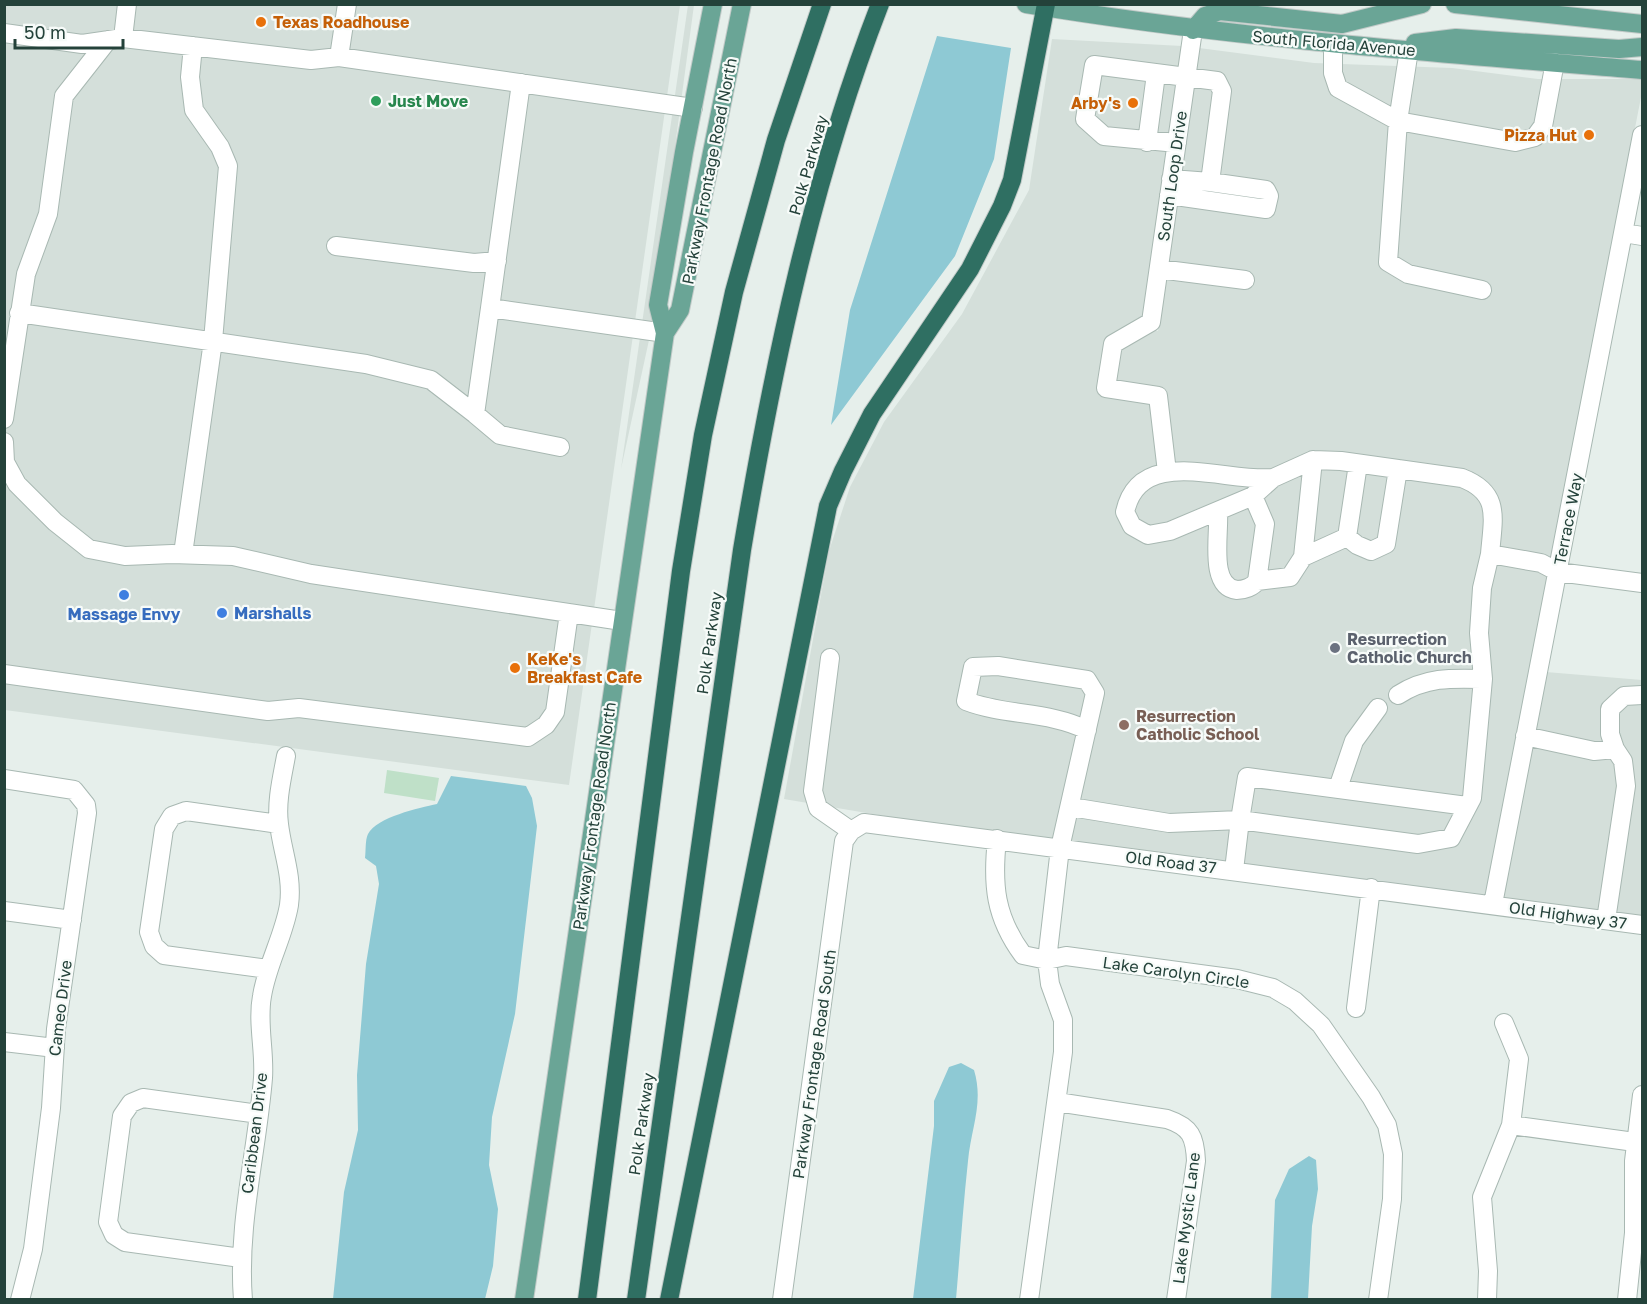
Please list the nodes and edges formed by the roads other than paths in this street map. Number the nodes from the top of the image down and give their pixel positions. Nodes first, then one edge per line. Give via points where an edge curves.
1 (127, 4) edge
2 (347, 4) edge
3 (713, 4) edge
4 (742, 4) edge
5 (880, 4) edge
6 (1026, 4) edge
7 (1422, 4) edge
8 (1455, 4) edge
9 (1046, 6) edge
10 (819, 12) edge
11 (1642, 24) edge
12 (1193, 30) junction
13 (4, 33) edge
14 (115, 39) junction
15 (1333, 44) junction
16 (193, 46) junction
17 (1642, 47) edge
18 (1384, 48) junction
19 (1409, 50) junction
20 (339, 57) junction
21 (1555, 62) junction
22 (1642, 70) edge
23 (1156, 74) junction
24 (1186, 78) junction
25 (521, 83) junction
26 (693, 108) junction
27 (1398, 121) junction
28 (1642, 135) edge
29 (1147, 141) junction
30 (1177, 143) junction
31 (1210, 182) junction
32 (1170, 187) junction
33 (1637, 198) edge
34 (1624, 233) junction
35 (1642, 236) edge
36 (336, 246) dead end
37 (497, 261) junction
38 (1159, 269) junction
39 (1245, 280) dead end
40 (1482, 290) dead end
41 (490, 308) junction
42 (19, 313) junction
43 (665, 333) junction
44 (213, 341) junction
45 (475, 414) junction
46 (4, 418) edge
47 (4, 442) edge
48 (560, 447) dead end
49 (1312, 460) junction
50 (1358, 464) junction
51 (1398, 469) junction
52 (1167, 472) junction
53 (1273, 478) junction
54 (1253, 496) junction
55 (1218, 511) junction
56 (1347, 537) junction
57 (183, 554) junction
58 (1490, 554) junction
59 (1303, 557) junction
60 (1558, 572) junction
61 (1257, 581) junction
62 (1642, 583) edge
63 (569, 613) junction
64 (622, 621) junction
65 (830, 658) dead end
66 (4, 674) edge
67 (1483, 679) junction
68 (1398, 694) dead end
69 (1642, 695) edge
70 (1378, 708) dead end
71 (1087, 730) junction
72 (1525, 736) junction
73 (1615, 749) junction
74 (286, 756) dead end
75 (4, 779) edge
76 (1338, 788) junction
77 (1467, 806) junction
78 (1071, 807) junction
79 (1240, 820) junction
80 (279, 824) junction
81 (851, 831) junction
82 (997, 839) junction
83 (1059, 848) junction
84 (1234, 870) junction
85 (1371, 888) junction
86 (1493, 904) junction
87 (4, 911) edge
88 (72, 920) junction
89 (1606, 920) junction
90 (1642, 926) edge
91 (1047, 960) junction
92 (268, 969) junction
93 (1356, 1008) dead end
94 (1504, 1023) dead end
95 (4, 1042) edge
96 (55, 1048) junction
97 (1642, 1095) edge
98 (1057, 1102) junction
99 (259, 1114) junction
100 (1511, 1125) junction
101 (1639, 1142) edge
102 (242, 1258) junction
103 (20, 1299) edge
104 (243, 1299) edge
105 (524, 1299) edge
106 (587, 1299) edge
107 (636, 1299) edge
108 (669, 1299) edge
109 (782, 1299) edge
110 (1029, 1299) edge
111 (1176, 1299) edge
112 (1378, 1299) edge
113 (1487, 1299) edge
114 (1627, 1299) edge

1 - 14 street
2 - 20 street
3 - 26 main road, Parkway Frontage Road North
4 - 43 main road, Parkway Frontage Road North via 680,310
5 - 107 highway, Polk Parkway via 821,188 759,450
6 - 9 main road, South Florida Avenue
7 - 12 main road via 1342,24 1220,11 1205,16
8 - 11 main road
9 - 12 main road, South Florida Avenue
9 - 108 highway via 1012,180 1002,206 970,269 872,414 828,506
10 - 106 highway, Polk Parkway via 776,140 737,281 703,435 681,571
12 - 15 main road, South Florida Avenue
12 - 24 street, South Loop Drive
13 - 14 street via 82,44
14 - 16 street
14 - 42 street via 64,96 48,214 26,274
15 - 18 main road, South Florida Avenue
15 - 27 street via 1333,73 1338,88
16 - 20 street via 311,60
16 - 44 street via 190,77 194,110 220,147 228,166
17 - 18 main road via 1619,49 1456,38
18 - 19 main road, South Florida Avenue
19 - 21 main road, South Florida Avenue
19 - 27 street
20 - 25 street
21 - 22 main road, South Florida Avenue
21 - 27 street via 1543,126 1535,137 1515,142
23 - 24 street
23 - 29 street
23 - 29 street via 1094,65 1085,119 1104,135
24 - 30 street, South Loop Drive
24 - 31 street via 1217,81 1222,91
25 - 26 street
25 - 37 street
26 - 43 main road, Parkway Frontage Road North via 658,305
27 - 40 street via 1388,262 1424,279
28 - 33 street, Terrace Way
29 - 30 street
30 - 32 street, South Loop Drive
31 - 32 street
31 - 32 street via 1266,190 1266,210
32 - 38 street, South Loop Drive
33 - 34 street, Terrace Way
34 - 35 street
34 - 60 street, Terrace Way
36 - 37 street via 474,263
37 - 41 street
38 - 39 street
38 - 52 street, South Loop Drive via 1151,322 1113,344 1106,388 1158,396
41 - 43 street
41 - 45 street
42 - 44 street
42 - 46 street
43 - 64 main road, Parkway Frontage Road North
44 - 45 street via 366,364 431,380
44 - 57 street
45 - 48 street via 500,435
47 - 57 street via 5,462 17,484 89,549 125,556
49 - 50 street
49 - 53 street
49 - 59 street
50 - 51 street
50 - 56 street
51 - 56 street via 1386,544 1371,550
51 - 58 street via 1462,478 1477,484 1489,496 1493,524
52 - 53 street via 1226,474 1254,480
52 - 55 street via 1140,483 1128,497 1125,512 1132,526 1148,535 1170,531
53 - 54 street
54 - 55 street
54 - 61 street via 1265,524
55 - 61 street via 1217,569 1221,583 1229,589 1242,590
56 - 59 street
57 - 63 street via 233,556 311,574
58 - 60 street via 1540,563
58 - 67 street via 1482,588 1479,633
59 - 61 street via 1290,577
60 - 62 street
60 - 72 street, Terrace Way
63 - 64 street
63 - 66 street via 555,712 546,725 528,737 299,708 268,711
64 - 105 main road, Parkway Frontage Road North
65 - 81 street via 813,791 818,808
67 - 68 street via 1437,678 1414,684
67 - 77 street via 1472,798
69 - 73 street via 1623,696 1610,709 1610,734
70 - 76 street via 1353,741
71 - 71 street via 1095,693 1086,680 998,666 973,667 966,701 981,707 1067,720
71 - 78 street
72 - 73 street via 1594,751
72 - 86 street, Terrace Way
73 - 89 street via 1623,761 1626,786
74 - 80 street, Caribbean Drive
75 - 88 street, Cameo Drive via 75,790 86,805
76 - 77 street
76 - 79 street via 1247,777
77 - 79 street via 1451,838 1418,844
78 - 79 street via 1169,822
78 - 83 street
79 - 84 street
80 - 92 street, Caribbean Drive via 290,882 289,903
80 - 92 street via 186,811 172,816 164,829 148,932 154,946 164,955
81 - 82 street, Old Road 37 via 864,823
81 - 109 street, Parkway Frontage Road South via 844,841
82 - 83 street, Old Road 37
82 - 91 street, Lake Carolyn Circle via 993,875 997,903 1009,935 1023,955
83 - 84 street, Old Road 37
83 - 91 street
84 - 85 street, Old Road 37
85 - 86 street, Old Road 37
85 - 93 street
86 - 89 street, Old Highway 37
87 - 88 street
88 - 96 street, Cameo Drive
89 - 90 street, Old Highway 37
91 - 98 street via 1050,984 1063,1020 1064,1052
91 - 112 street, Lake Carolyn Circle via 1066,956 1273,987 1321,1025 1387,1125 1394,1154
92 - 99 street, Caribbean Drive via 261,999 263,1074
94 - 100 street via 1520,1059
95 - 96 street
96 - 103 street, Cameo Drive via 33,1249
97 - 101 street
98 - 110 street
98 - 111 street, Lake Mystic Lane via 1167,1119 1182,1124 1190,1132 1196,1161
99 - 102 street, Caribbean Drive via 247,1188
99 - 102 street via 143,1098 131,1103 122,1116 108,1222 114,1235 125,1242
100 - 101 street
100 - 113 street via 1482,1197
101 - 114 street
102 - 104 street, Caribbean Drive

